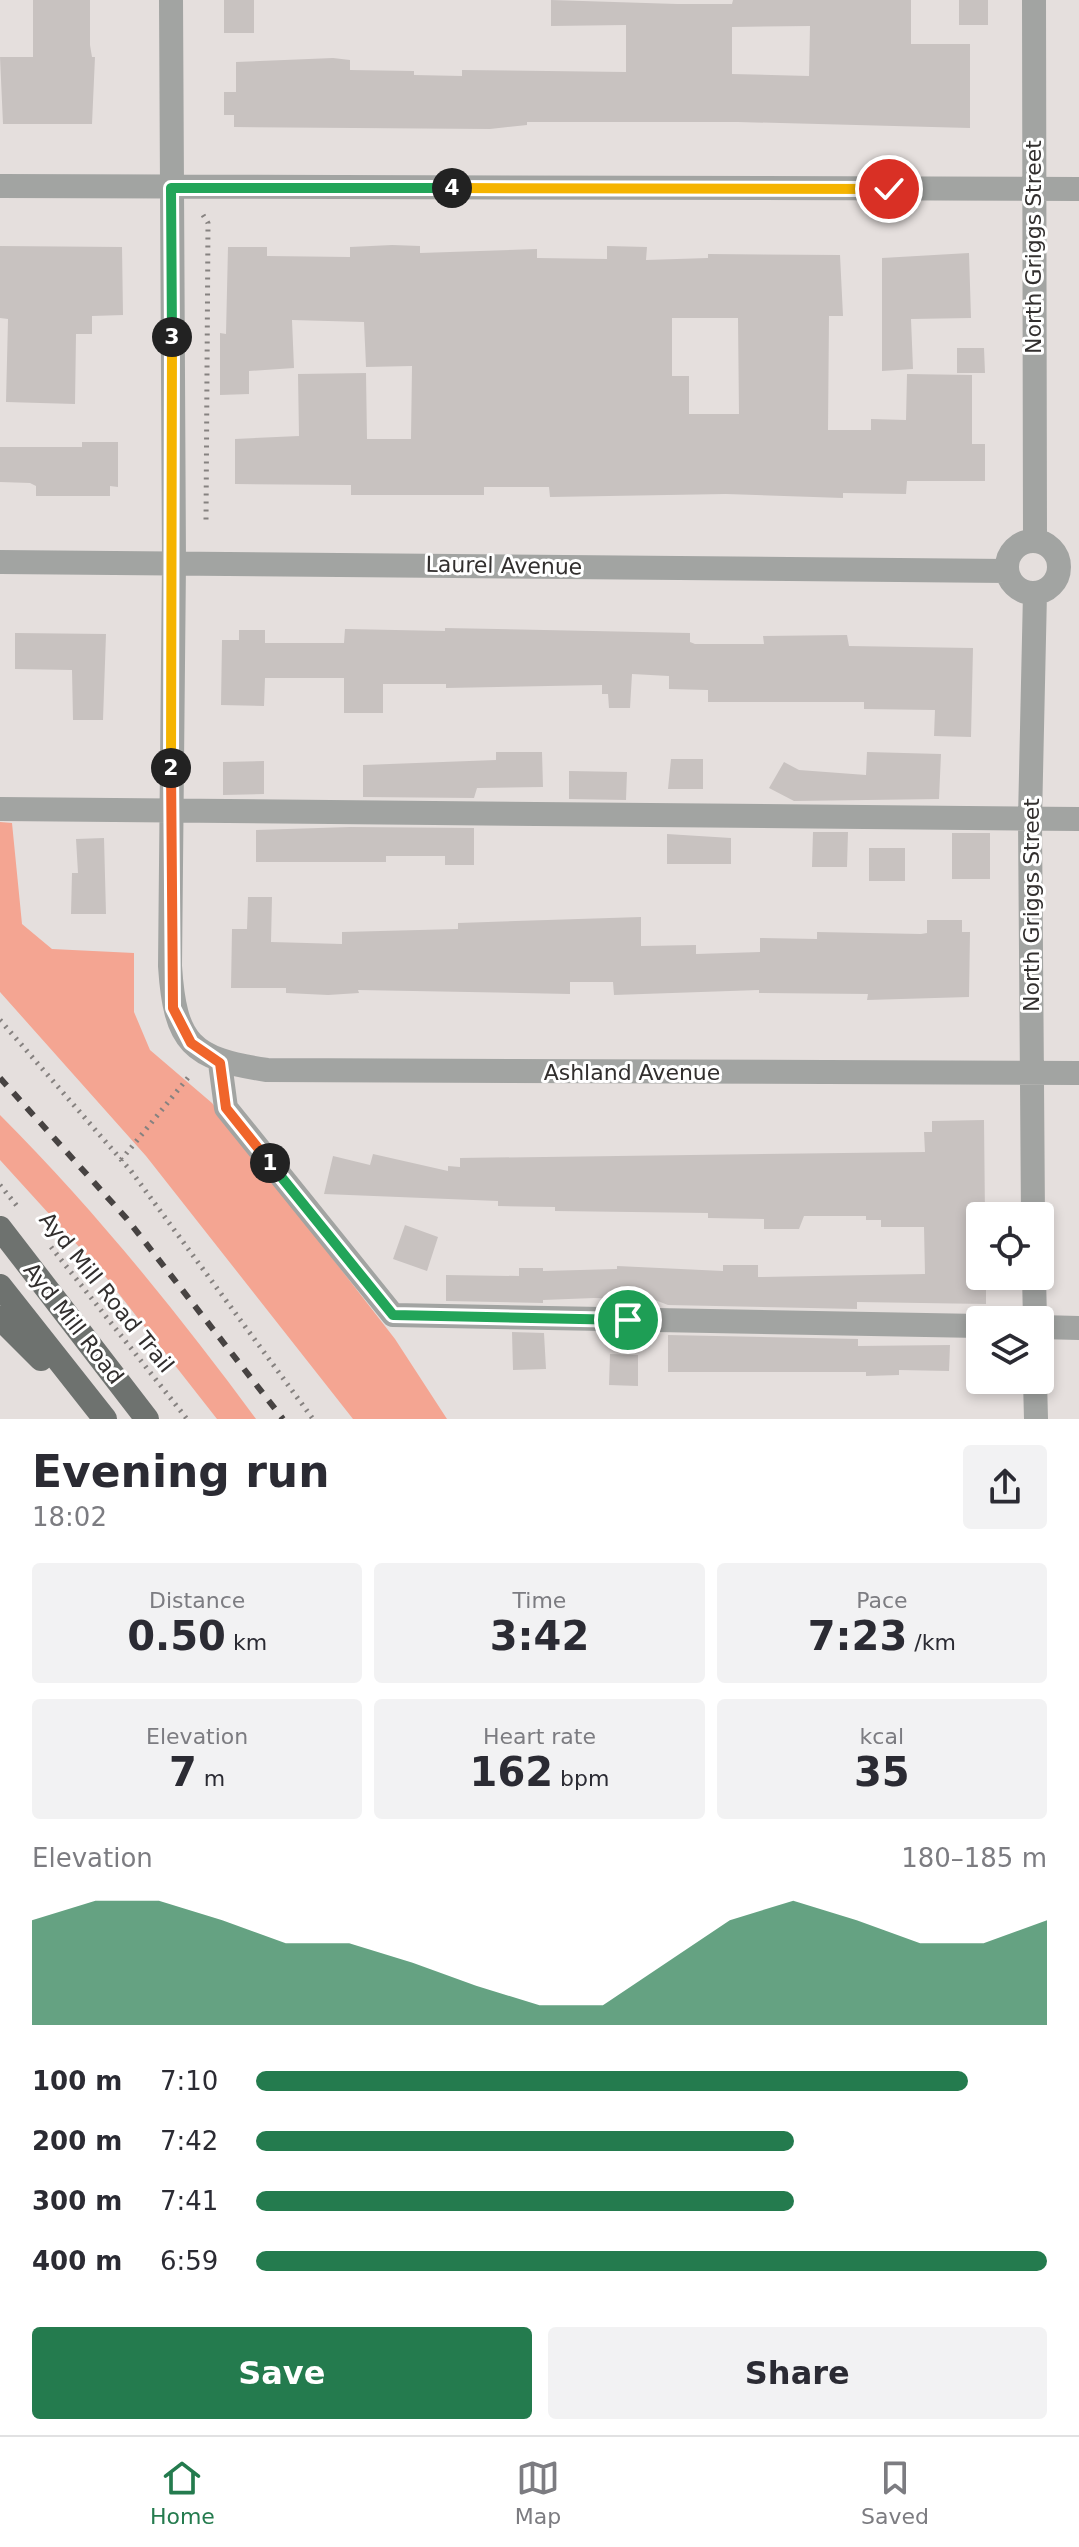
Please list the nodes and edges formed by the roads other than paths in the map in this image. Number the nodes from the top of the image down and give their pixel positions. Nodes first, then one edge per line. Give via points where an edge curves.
1 (171, 0) edge
2 (1034, 0) edge
3 (0, 186) edge
4 (171, 188) junction
5 (1032, 189) junction
6 (1079, 189) edge
7 (1035, 541) junction
8 (0, 562) edge
9 (174, 563) junction
10 (1007, 571) junction
11 (1069, 572) edge
12 (1035, 593) junction
13 (0, 809) edge
14 (170, 813) junction
15 (1030, 819) junction
16 (1079, 819) edge
17 (206, 1054) junction
18 (1031, 1073) junction
19 (1079, 1073) edge
20 (1033, 1202) edge
21 (0, 1228) edge
22 (0, 1286) edge
23 (0, 1318) edge
24 (966, 1326) edge
25 (1054, 1327) edge
26 (1079, 1328) edge
27 (1035, 1394) edge
28 (102, 1419) edge
29 (147, 1419) edge
30 (1036, 1419) edge

1 - 4 street
2 - 5 street, North Griggs Street
3 - 4 street
4 - 5 street
4 - 9 street
5 - 6 street
5 - 7 street, North Griggs Street
7 - 10 street via 1012,552
7 - 11 street via 1050,547
8 - 9 street, Laurel Avenue
9 - 10 street, Laurel Avenue
9 - 14 street
10 - 12 street via 1016,586
11 - 12 street
12 - 15 street, North Griggs Street
13 - 14 street
14 - 15 street
14 - 17 street via 173,1008
15 - 16 street
15 - 18 street, North Griggs Street
17 - 18 street, Ashland Avenue via 282,1071
17 - 24 street via 226,1108 393,1315
18 - 19 street, Ashland Avenue
18 - 20 street, North Griggs Street
21 - 29 main road, Ayd Mill Road
22 - 28 main road, Ayd Mill Road
23 - 28 main road
25 - 26 street
27 - 30 street

